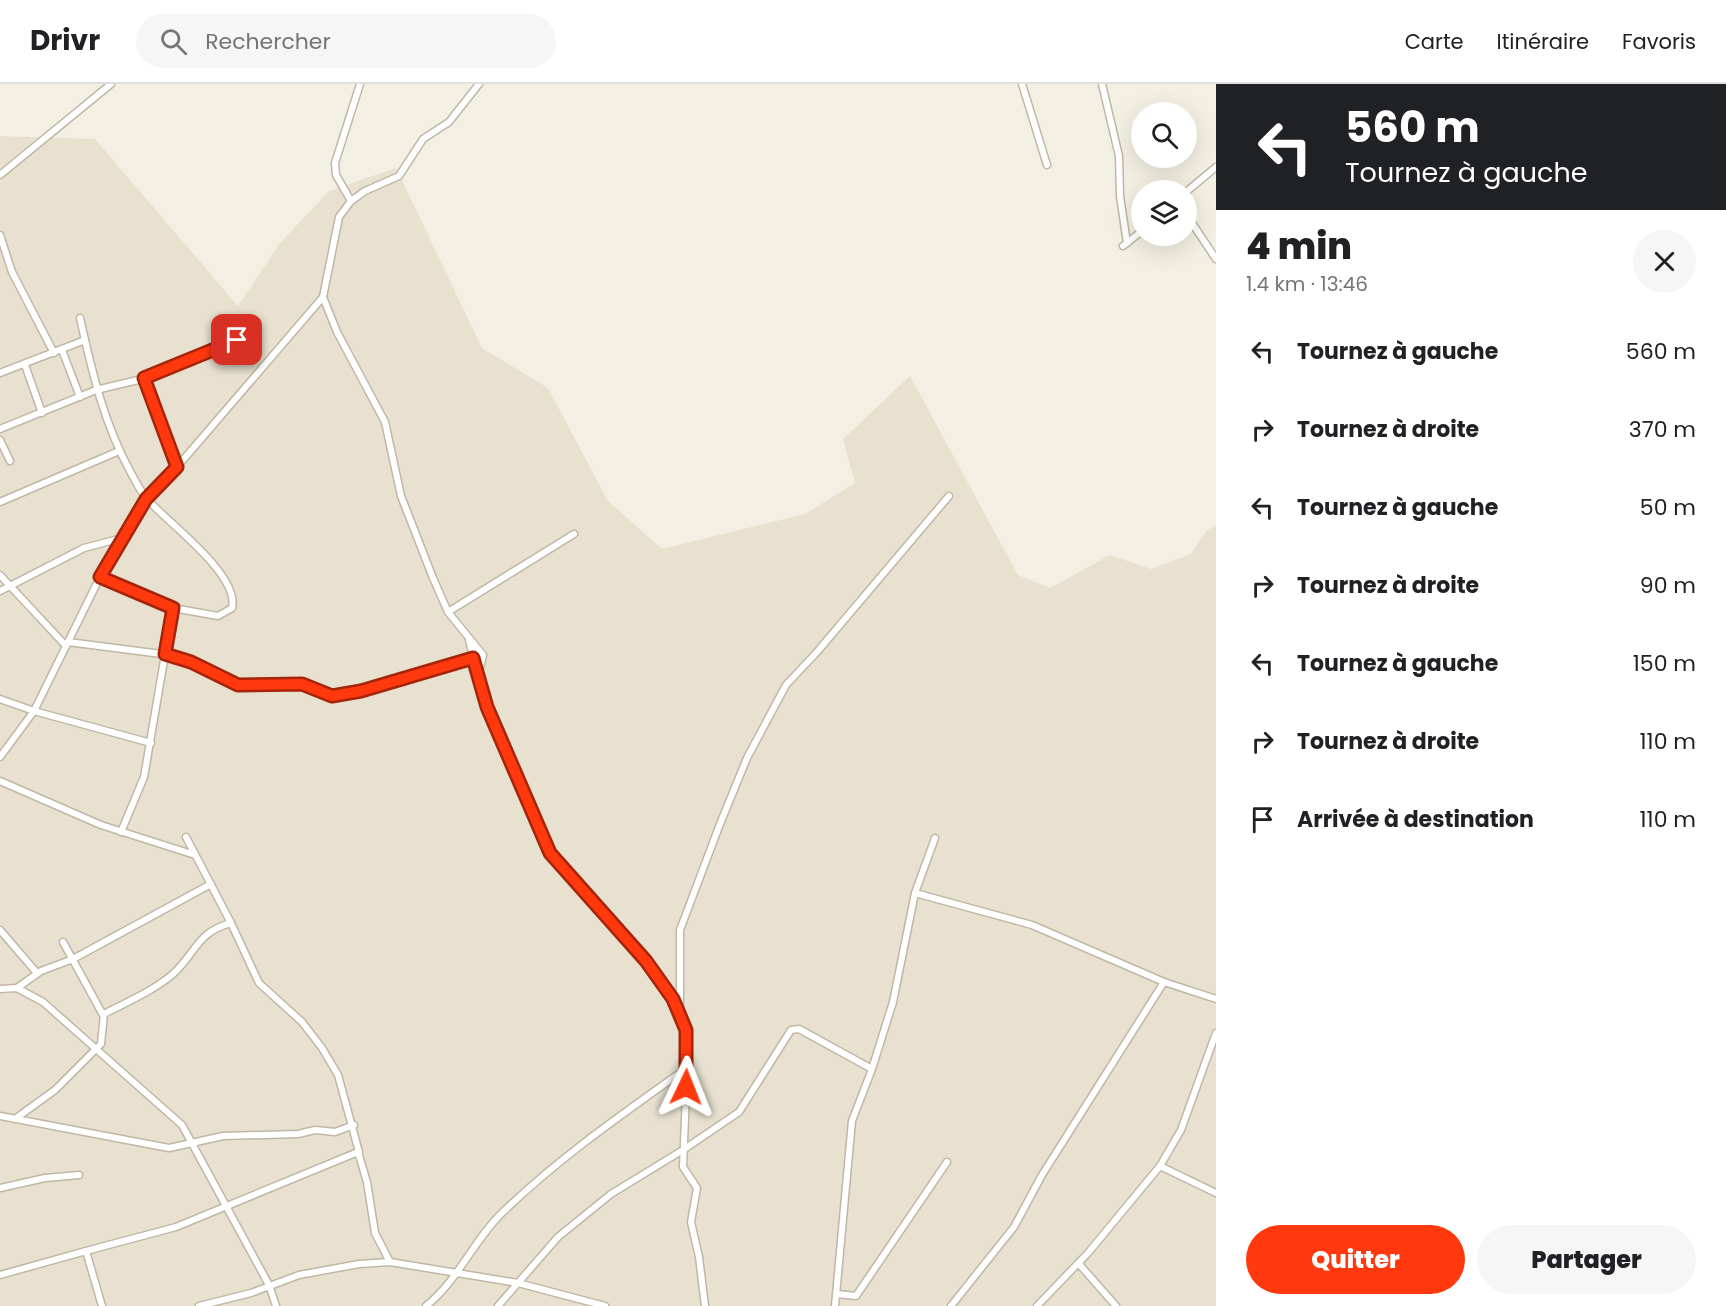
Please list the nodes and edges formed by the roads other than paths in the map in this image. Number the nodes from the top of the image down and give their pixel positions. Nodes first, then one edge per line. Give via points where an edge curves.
1 (111, 84) edge
2 (360, 84) edge
3 (479, 84) edge
4 (1022, 84) edge
5 (1102, 84) edge
6 (1047, 165) dead end
7 (1216, 167) edge
8 (0, 175) edge
9 (1197, 183) edge
10 (351, 201) junction
11 (1197, 228) edge
12 (0, 235) edge
13 (1131, 240) edge
14 (1213, 249) edge
15 (7, 258) junction
16 (1216, 259) edge
17 (0, 261) edge
18 (323, 297) junction
19 (80, 318) dead end
20 (85, 340) junction
21 (237, 340) dead end
22 (62, 350) junction
23 (54, 353) junction
24 (24, 365) junction
25 (0, 374) edge
26 (144, 378) junction
27 (96, 390) junction
28 (80, 398) junction
29 (42, 413) junction
30 (0, 429) edge
31 (0, 440) edge
32 (118, 451) junction
33 (10, 461) dead end
34 (177, 467) junction
35 (949, 496) dead end
36 (146, 499) junction
37 (0, 502) edge
38 (574, 534) dead end
39 (122, 538) junction
40 (0, 575) edge
41 (100, 577) junction
42 (9, 586) junction
43 (0, 591) edge
44 (173, 608) junction
45 (448, 612) junction
46 (468, 639) junction
47 (67, 644) junction
48 (165, 654) junction
49 (473, 658) junction
50 (478, 676) junction
51 (0, 699) edge
52 (34, 711) junction
53 (152, 744) junction
54 (0, 757) edge
55 (0, 781) edge
56 (121, 832) junction
57 (186, 837) dead end
58 (935, 838) dead end
59 (195, 855) junction
60 (211, 884) junction
61 (915, 893) junction
62 (231, 923) junction
63 (0, 930) edge
64 (63, 942) dead end
65 (73, 959) junction
66 (37, 973) junction
67 (1164, 982) junction
68 (0, 988) edge
69 (16, 988) junction
70 (1216, 999) edge
71 (680, 1014) junction
72 (103, 1015) junction
73 (1216, 1033) edge
74 (96, 1048) junction
75 (687, 1068) junction
76 (872, 1069) junction
77 (0, 1116) edge
78 (15, 1119) junction
79 (354, 1125) junction
80 (193, 1143) junction
81 (683, 1150) junction
82 (359, 1152) junction
83 (948, 1162) dead end
84 (1160, 1166) junction
85 (79, 1175) dead end
86 (0, 1188) edge
87 (1216, 1193) edge
88 (228, 1207) junction
89 (86, 1251) junction
90 (390, 1262) junction
91 (1079, 1264) junction
92 (456, 1272) junction
93 (0, 1275) edge
94 (518, 1283) junction
95 (269, 1285) junction
96 (837, 1294) junction
97 (102, 1306) edge
98 (199, 1306) edge
99 (276, 1306) edge
100 (426, 1306) edge
101 (498, 1306) edge
102 (605, 1306) edge
103 (705, 1306) edge
104 (835, 1306) edge
105 (951, 1306) edge
106 (1037, 1306) edge
107 (1116, 1306) edge

1 - 8 street
2 - 10 street via 334,163 336,175
3 - 10 street via 449,122 423,139 399,176
4 - 6 street
5 - 13 street via 1119,156 1125,245
7 - 9 street
10 - 18 street via 337,225
11 - 14 street
12 - 15 street
14 - 16 street
15 - 17 street
15 - 23 street
18 - 34 street
18 - 45 street via 337,332 385,422 401,496
19 - 20 street
20 - 22 street
20 - 27 street
21 - 26 street
22 - 23 street
22 - 28 street
23 - 24 street
24 - 25 street
24 - 29 street
26 - 27 street
26 - 34 street
27 - 28 street
27 - 32 street
28 - 29 street
29 - 30 street
31 - 33 street
32 - 36 street
32 - 37 street
34 - 36 street
35 - 71 street via 794,674 747,758 680,930
36 - 39 street
36 - 44 street via 221,573 234,600 232,608 218,616
38 - 45 street
39 - 41 street
39 - 42 street via 84,548
40 - 42 street
41 - 44 street
41 - 47 street
42 - 43 street
42 - 47 street
44 - 48 street
45 - 46 street
46 - 49 street
46 - 50 street via 483,655
47 - 48 street
47 - 52 street
48 - 49 street via 238,685 302,684 332,696
48 - 53 street
49 - 50 street
50 - 71 street via 501,743 550,853 646,961
51 - 52 street
52 - 53 street
52 - 54 street
53 - 56 street via 144,777
55 - 56 street
56 - 59 street
57 - 59 street
58 - 61 street
59 - 60 street
60 - 62 street
60 - 65 street
61 - 67 street via 1032,925
61 - 76 street via 892,1002
62 - 72 street via 204,935 171,975
62 - 79 street via 259,983 302,1022 322,1048 340,1080
63 - 66 street
64 - 65 street
65 - 66 street
65 - 72 street
66 - 69 street
67 - 70 street
67 - 105 street via 1042,1175 1014,1227
68 - 69 street
69 - 74 street via 48,1006
71 - 75 street via 686,1030
72 - 74 street via 103,1040
73 - 84 street via 1181,1130
74 - 78 street via 56,1090
74 - 80 street via 182,1125
75 - 81 street
75 - 92 street via 576,1149 503,1212
76 - 81 street via 800,1029 790,1030 745,1106
76 - 96 street via 852,1121
77 - 78 street
78 - 80 street via 156,1147
79 - 80 street via 335,1132 223,1136
79 - 82 street
80 - 88 street
81 - 94 street via 602,1201 558,1237
81 - 103 street via 684,1171 697,1188 692,1222
82 - 88 street
82 - 90 street via 375,1233
83 - 96 street via 856,1296
84 - 87 street
84 - 91 street
85 - 86 street
88 - 89 street via 133,1241
88 - 95 street
89 - 93 street
89 - 97 street
90 - 92 street
90 - 95 street via 299,1275
91 - 106 street
91 - 107 street
92 - 94 street
92 - 100 street
94 - 101 street
94 - 102 street
95 - 98 street
95 - 99 street
96 - 104 street

